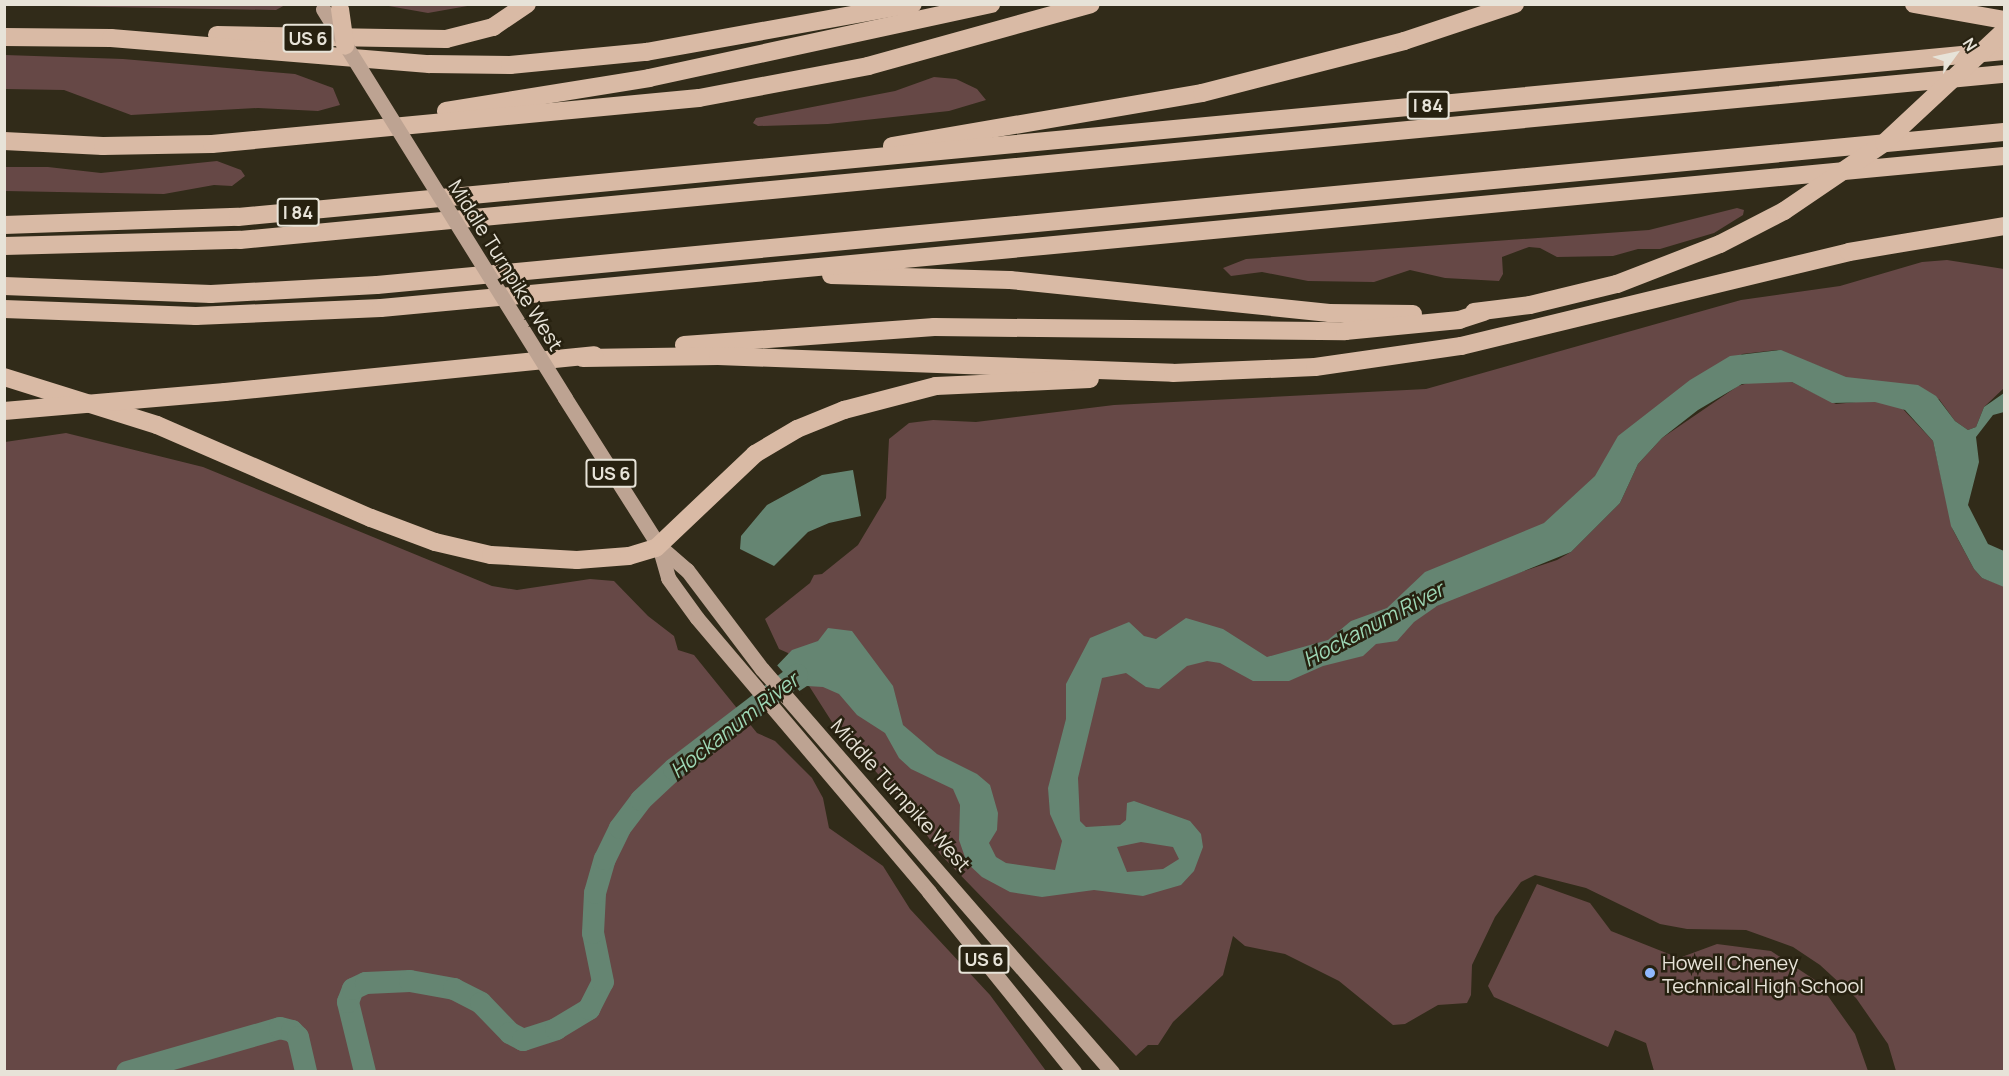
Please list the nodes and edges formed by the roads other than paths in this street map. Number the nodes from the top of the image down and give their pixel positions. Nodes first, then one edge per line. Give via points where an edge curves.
1 (527, 4) edge
2 (913, 4) edge
3 (991, 4) edge
4 (1091, 4) edge
5 (1515, 4) edge
6 (1914, 4) edge
7 (331, 7) edge
8 (2004, 20) edge
9 (2004, 31) edge
10 (4, 37) edge
11 (81, 37) junction
12 (345, 46) joint
13 (2004, 51) edge
14 (2004, 74) edge
15 (363, 131) junction
16 (2004, 132) edge
17 (4, 141) edge
18 (2004, 156) edge
19 (852, 159) junction
20 (4, 225) edge
21 (2004, 226) edge
22 (4, 246) edge
23 (803, 269) junction
24 (4, 286) edge
25 (4, 309) edge
26 (1484, 312) junction
27 (583, 358) junction
28 (1173, 373) junction
29 (4, 377) edge
30 (4, 411) edge
31 (659, 546) junction
32 (909, 835) junction
33 (892, 848) junction
34 (1074, 1071) edge
35 (1112, 1071) edge

1 - 11 highway, US 6 via 483,31 430,40 120,32
2 - 11 highway via 646,52 510,65 429,64
3 - 15 highway via 649,78 525,101 405,116
4 - 15 highway via 896,59 749,90 662,103
5 - 19 highway via 1404,41 1202,93 1097,114 925,139
6 - 8 highway
7 - 12 highway, US 6, bridge
9 - 26 highway, bridge via 1884,143 1784,211 1720,244 1644,275 1553,300
10 - 11 highway, US 6
12 - 31 main road, Middle Turnpike West / US 6, bridge
13 - 19 highway, I 84
14 - 22 highway via 229,241
15 - 17 highway via 156,146
16 - 24 highway via 377,285 211,294
18 - 23 highway
19 - 20 highway, I 84 via 216,219
21 - 28 highway via 1849,252 1424,353 1304,368
23 - 25 highway via 290,314 159,316
23 - 26 highway via 860,277 1010,280 1329,313
26 - 27 highway via 1442,322 1311,332 1011,326 884,329 622,351
27 - 28 highway via 718,356
27 - 30 highway, bridge
28 - 31 highway via 936,387 844,410 786,435 755,454
29 - 31 highway via 158,425 371,518 453,547 514,557 577,560 629,556
31 - 32 main road, Middle Turnpike West / US 6 via 687,570 762,669
31 - 33 main road, Middle Turnpike West / US 6 via 671,583
32 - 33 main road
32 - 35 main road, Middle Turnpike West / US 6
33 - 34 main road, Middle Turnpike West / US 6

